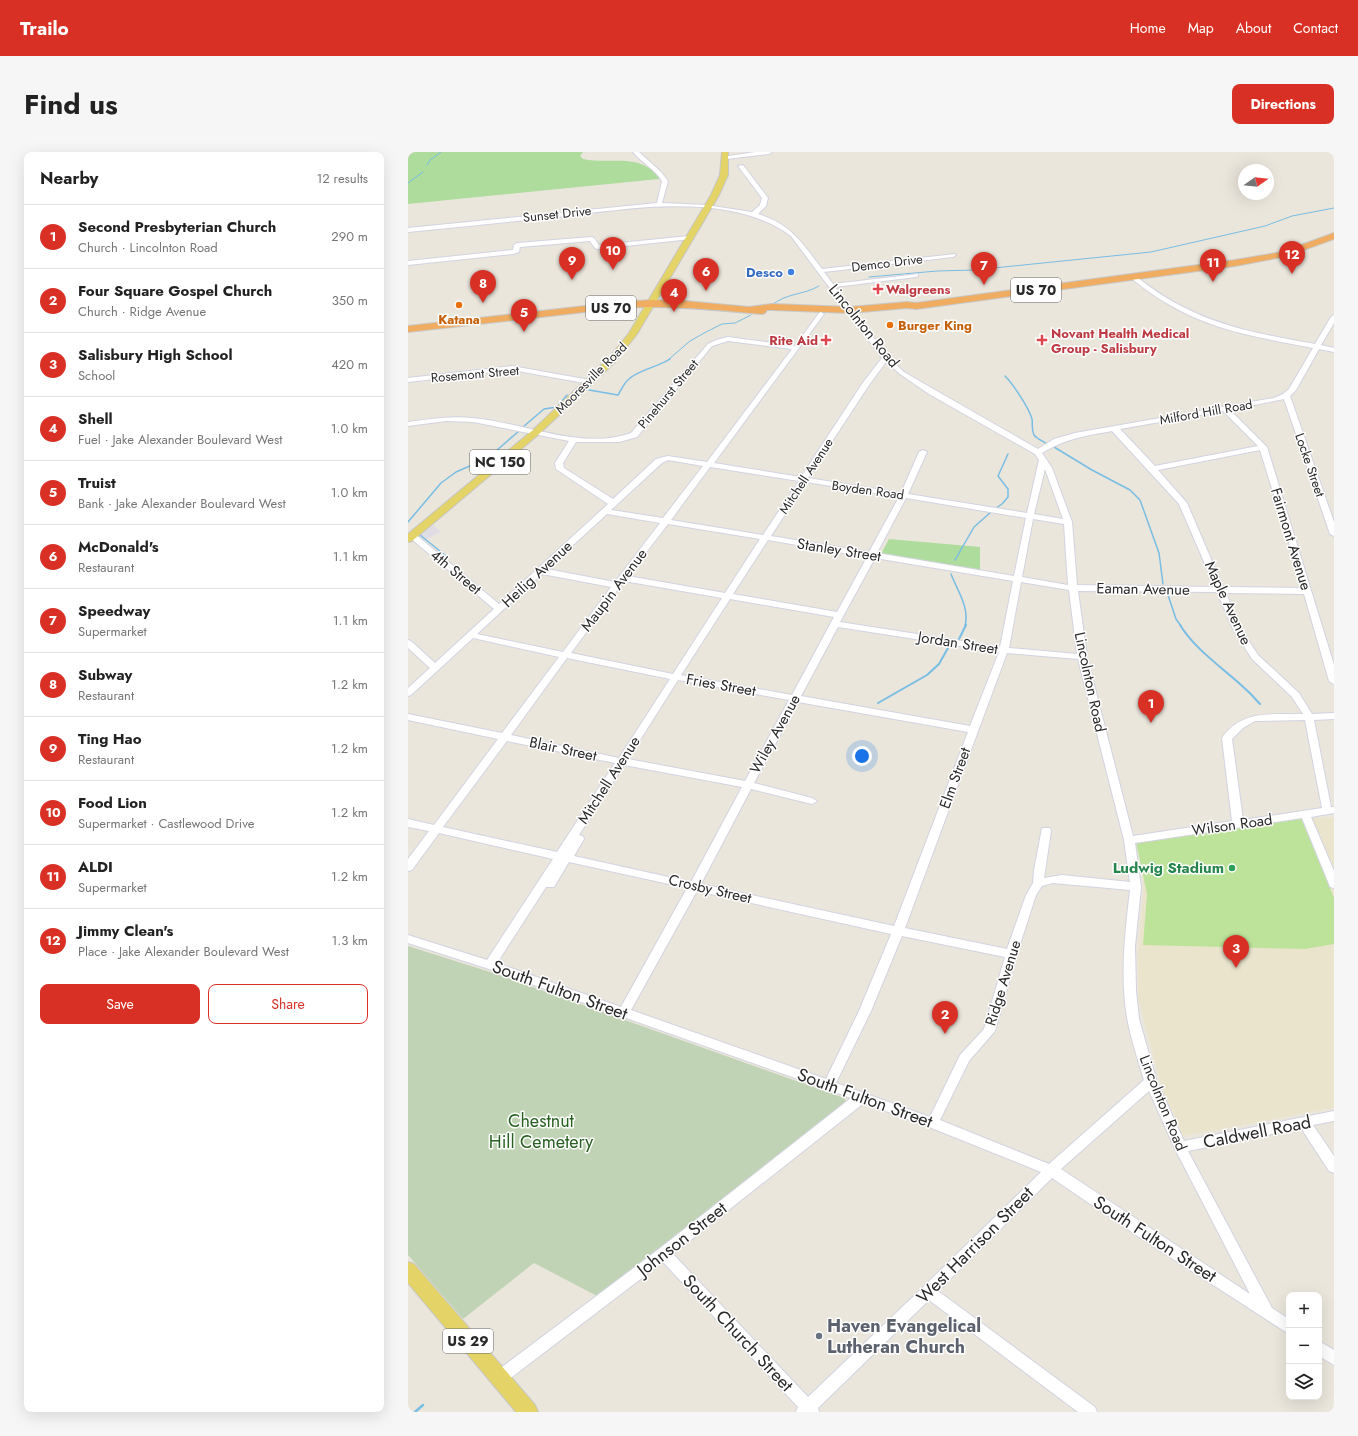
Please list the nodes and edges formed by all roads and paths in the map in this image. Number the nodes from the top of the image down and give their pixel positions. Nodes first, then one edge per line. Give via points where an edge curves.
1 (636, 152) edge
2 (769, 152) edge
3 (726, 154) edge
4 (741, 166) dead end
5 (659, 205) junction
6 (707, 207) junction
7 (753, 214) junction
8 (408, 230) edge
9 (1334, 236) edge
10 (689, 238) junction
11 (953, 255) dead end
12 (408, 263) edge
13 (821, 271) junction
14 (916, 275) dead end
15 (1133, 277) junction
16 (831, 286) junction
17 (650, 305) junction
18 (752, 309) junction
19 (851, 312) junction
20 (820, 314) junction
21 (1334, 317) edge
22 (408, 329) edge
23 (408, 332) edge
24 (797, 348) junction
25 (1317, 348) junction
26 (1334, 351) edge
27 (886, 358) junction
28 (408, 380) edge
29 (590, 382) junction
30 (1286, 396) junction
31 (1226, 410) junction
32 (408, 424) edge
33 (1114, 428) junction
34 (536, 432) junction
35 (574, 440) junction
36 (1263, 447) junction
37 (923, 452) dead end
38 (1041, 456) junction
39 (668, 458) joint
40 (708, 464) junction
41 (1153, 469) junction
42 (804, 480) junction
43 (904, 495) junction
44 (613, 503) junction
45 (604, 511) junction
46 (1030, 516) junction
47 (666, 522) junction
48 (1068, 522) junction
49 (1334, 534) edge
50 (410, 537) edge
51 (766, 538) junction
52 (872, 555) junction
53 (542, 571) junction
54 (1019, 578) junction
55 (620, 581) junction
56 (1073, 588) junction
57 (1222, 591) junction
58 (1308, 592) junction
59 (728, 596) junction
60 (500, 609) junction
61 (839, 615) junction
62 (834, 624) junction
63 (470, 635) junction
64 (409, 646) edge
65 (1004, 650) junction
66 (564, 655) junction
67 (1082, 657) junction
68 (435, 668) junction
69 (679, 678) junction
70 (1334, 681) edge
71 (408, 694) edge
72 (794, 699) junction
73 (1309, 716) junction
74 (1334, 716) edge
75 (408, 717) edge
76 (973, 730) junction
77 (504, 736) junction
78 (625, 762) junction
79 (747, 785) junction
80 (812, 800) dead end
81 (1331, 810) edge
82 (1305, 814) junction
83 (408, 823) edge
84 (1238, 824) junction
85 (436, 829) junction
86 (1046, 831) dead end
87 (1129, 840) junction
88 (564, 856) junction
89 (408, 867) edge
90 (1038, 883) junction
91 (1334, 884) edge
92 (694, 886) junction
93 (1136, 887) junction
94 (898, 931) junction
95 (408, 939) edge
96 (1011, 954) junction
97 (493, 967) junction
98 (623, 1013) junction
99 (1151, 1082) junction
100 (829, 1084) junction
101 (862, 1097) junction
102 (1334, 1116) edge
103 (1304, 1122) junction
104 (933, 1123) junction
105 (1180, 1147) junction
106 (1334, 1167) edge
107 (1051, 1170) junction
108 (664, 1253) junction
109 (408, 1270) edge
110 (929, 1292) junction
111 (1266, 1311) junction
112 (1286, 1325) edge
113 (1322, 1350) edge
114 (1334, 1358) edge
115 (499, 1378) junction
116 (1082, 1410) edge
117 (807, 1411) edge
118 (528, 1412) edge

1 - 5 street via 645,163 661,174 665,181
2 - 3 street
3 - 6 main road, Mooresville Road / NC 150 via 724,175
4 - 7 street via 765,198 762,206
5 - 6 street, Sunset Drive
5 - 8 street, Sunset Drive
6 - 7 street, Lincolnton Road
6 - 10 main road, Mooresville Road / NC 150
7 - 13 street, Lincolnton Road via 787,229
9 - 15 highway, US 70 via 1306,247 1235,264
10 - 12 street via 597,247 592,239 582,239 517,245 517,251 514,252
10 - 17 main road, Mooresville Road / NC 150
11 - 13 street, Demco Drive
13 - 16 street, Lincolnton Road
14 - 16 street
15 - 19 highway, US 70 via 916,306 910,309
15 - 25 street via 1162,299 1201,319 1243,333
16 - 19 street, Lincolnton Road
17 - 18 highway, US 70
17 - 22 highway, US 70 via 589,308
17 - 23 highway, US 70
17 - 29 main road, Mooresville Road / NC 150 via 628,340
18 - 19 highway, US 70
18 - 20 highway, US 70
19 - 20 highway, US 70
19 - 27 street, Lincolnton Road
20 - 24 street, Maupin Avenue
21 - 25 street
24 - 35 street, Pinehurst Street via 728,339 710,344 634,434 619,440
24 - 40 street, Maupin Avenue
25 - 26 street
25 - 30 street
27 - 38 street, Lincolnton Road via 902,373 932,392
27 - 42 street, Mitchell Avenue via 866,384
28 - 29 street, Rosemont Street via 512,368
29 - 34 main road, Mooresville Road / NC 150
30 - 31 street, Milford Hill Road
30 - 49 street, Locke Street
31 - 33 street, Milford Hill Road
31 - 36 street, Fairmont Avenue
32 - 34 street, Pinehurst Street via 461,418
33 - 38 street, Milford Hill Road via 1057,441
33 - 41 street, Maple Avenue
34 - 35 street, Pinehurst Street
34 - 50 main road, Mooresville Road / NC 150
35 - 44 street via 559,463 560,469
36 - 41 street
36 - 58 street, Fairmont Avenue
37 - 43 street, Wiley Avenue
38 - 46 street, Elm Street
38 - 48 street, Lincolnton Road
39 - 40 street, Boyden Road
39 - 44 street, Heilig Avenue via 659,461
40 - 42 street, Boyden Road
40 - 47 street, Maupin Avenue
41 - 57 street, Maple Avenue via 1183,504
42 - 43 street, Boyden Road
42 - 51 street, Mitchell Avenue
43 - 46 street, Boyden Road
43 - 52 street, Wiley Avenue
44 - 45 street, Heilig Avenue
45 - 47 street, Stanley Street
45 - 53 street, Heilig Avenue
46 - 48 street, Boyden Road
46 - 54 street, Elm Street
47 - 51 street, Stanley Street
47 - 55 street, Maupin Avenue
48 - 56 street, Lincolnton Road
50 - 60 street, 4th Street
51 - 52 street, Stanley Street
51 - 59 street, Mitchell Avenue
52 - 54 street, Stanley Street
52 - 61 street, Wiley Avenue
53 - 55 street
53 - 60 street, Heilig Avenue
54 - 56 street, Stanley Street
54 - 65 street, Elm Street
55 - 59 street
55 - 66 street, Maupin Avenue
56 - 57 street, Eaman Avenue
56 - 67 street, Lincolnton Road
57 - 58 street, Eaman Avenue
57 - 73 street, Maple Avenue via 1237,630 1246,645 1255,657 1296,695
58 - 70 street, Fairmont Avenue
59 - 61 street
59 - 69 street, Mitchell Avenue via 726,608
60 - 63 street, Heilig Avenue
61 - 62 street, Wiley Avenue
62 - 65 street, Jordan Street
62 - 72 street, Wiley Avenue
63 - 66 street, Fries Street
63 - 68 street, Heilig Avenue
64 - 68 street
65 - 67 street, Jordan Street
65 - 76 street, Elm Street
66 - 69 street, Fries Street
66 - 77 street, Maupin Avenue
67 - 87 street, Lincolnton Road
68 - 71 street, Heilig Avenue
69 - 72 street, Fries Street
69 - 78 street, Mitchell Avenue
72 - 76 street, Fries Street
72 - 79 street, Wiley Avenue
73 - 74 street
73 - 81 street, Maple Avenue
73 - 84 street via 1254,718 1239,726 1227,738
75 - 77 street, Blair Street
76 - 94 street, Elm Street
77 - 78 street, Blair Street
77 - 85 street, Maupin Avenue
78 - 79 street, Blair Street
78 - 88 street, Mitchell Avenue
79 - 80 street, Blair Street
79 - 92 street, Wiley Avenue
81 - 82 street, Wilson Road
82 - 84 street, Wilson Road
82 - 91 street
83 - 85 street, Crosby Street
84 - 87 street, Wilson Road
85 - 88 street, Crosby Street
85 - 89 street, Maupin Avenue
86 - 90 street, Ridge Avenue
87 - 93 street, Lincolnton Road
88 - 92 street, Crosby Street
88 - 97 street, Mitchell Avenue
90 - 93 street via 1062,879
90 - 96 street, Ridge Avenue via 1031,894
92 - 94 street, Crosby Street
92 - 98 street, Wiley Avenue
93 - 99 street, Lincolnton Road via 1129,948 1130,991 1133,1019
94 - 96 street, Crosby Street
94 - 100 street, Elm Street via 865,1012
95 - 97 street, South Fulton Street
96 - 104 street, Ridge Avenue via 989,1031 964,1058
97 - 98 street, South Fulton Street
98 - 100 street, South Fulton Street
99 - 105 street, Lincolnton Road
99 - 107 street, West Harrison Street
100 - 101 street, South Fulton Street
101 - 104 street, South Fulton Street
101 - 108 street, Johnson Street
102 - 103 street, Caldwell Road
103 - 105 street, Caldwell Road
103 - 106 street
104 - 107 street, South Fulton Street
105 - 111 street, Lincolnton Road
107 - 110 street, West Harrison Street
107 - 111 street, South Fulton Street via 1147,1236
108 - 115 street, Johnson Street
108 - 117 street, South Church Street
109 - 115 main road, US 29
110 - 116 street
110 - 117 street, West Harrison Street
111 - 112 street, South Fulton Street
113 - 114 street
115 - 118 main road, US 29

